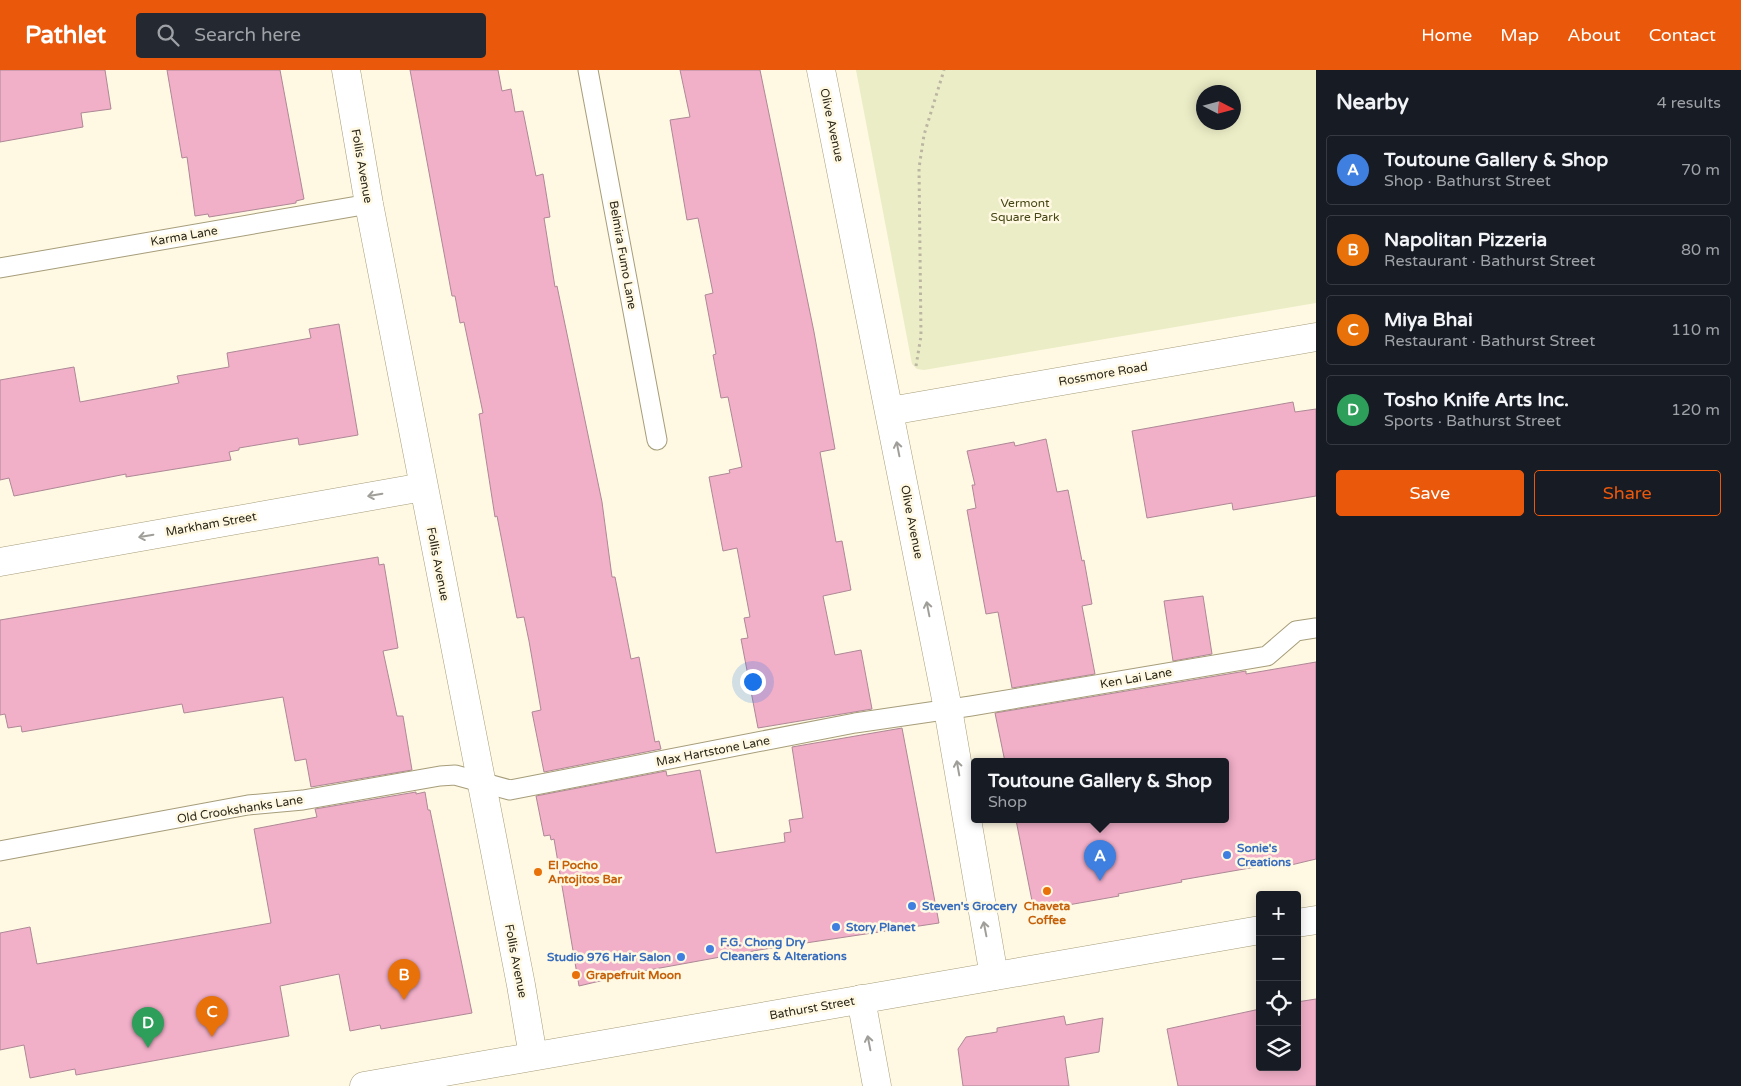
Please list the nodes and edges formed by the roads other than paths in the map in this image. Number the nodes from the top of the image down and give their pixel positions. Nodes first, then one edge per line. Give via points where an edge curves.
1 (346, 70) edge
2 (588, 70) edge
3 (821, 70) edge
4 (369, 204) junction
5 (0, 268) edge
6 (1316, 337) edge
7 (890, 411) junction
8 (657, 440) dead end
9 (423, 487) junction
10 (0, 562) edge
11 (1316, 628) edge
12 (948, 709) junction
13 (480, 782) junction
14 (0, 850) edge
15 (1316, 920) edge
16 (1301, 922) edge
17 (1256, 931) edge
18 (994, 976) junction
19 (861, 999) junction
20 (533, 1056) junction
21 (364, 1086) edge
22 (877, 1086) edge

1 - 4 street, Follis Avenue
2 - 8 lane, Belmira Fumo Lane
3 - 7 street, Olive Avenue
4 - 5 lane, Karma Lane
4 - 9 street, Follis Avenue
6 - 7 street, Rossmore Road
12 -> 7 street, Olive Avenue
9 -> 10 street, Markham Street
9 - 13 street, Follis Avenue
11 - 12 lane, Ken Lai Lane via 1296,631 1267,656
12 - 13 lane, Max Hartstone Lane via 855,722 510,790
18 -> 12 street, Olive Avenue
13 - 14 lane, Old Crookshanks Lane via 455,774 440,776 303,800 248,805
13 - 20 street, Follis Avenue
15 - 16 street
17 - 18 street, Bathurst Street
18 - 19 street, Bathurst Street
19 - 20 street, Bathurst Street
22 -> 19 street
20 - 21 street, Bathurst Street

